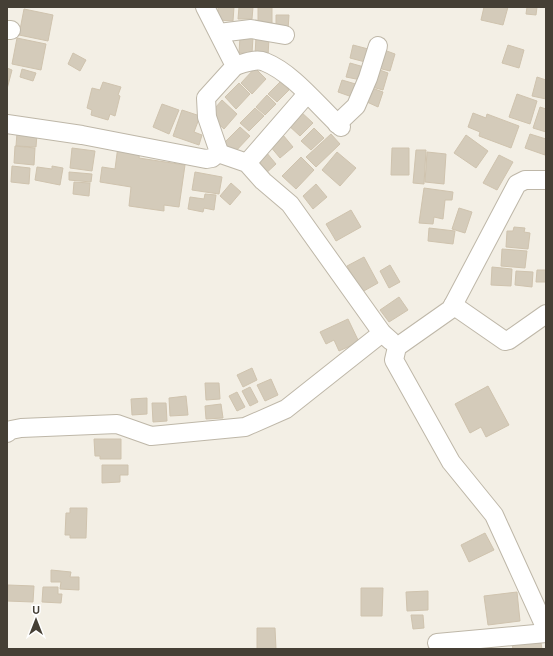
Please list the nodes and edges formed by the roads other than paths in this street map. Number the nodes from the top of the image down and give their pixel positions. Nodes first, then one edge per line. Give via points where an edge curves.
1 (205, 7) edge
2 (219, 33) junction
3 (285, 35) dead end
4 (378, 46) dead end
5 (235, 66) junction
6 (307, 94) junction
7 (7, 124) edge
8 (218, 153) junction
9 (247, 163) junction
10 (546, 180) edge
11 (453, 304) junction
12 (546, 314) edge
13 (382, 333) junction
14 (397, 347) junction
15 (7, 434) edge
16 (546, 629) edge
17 (546, 633) edge
18 (437, 643) dead end

1 - 2 street
2 - 3 street via 251,29
2 - 5 street
4 - 6 street via 356,106 339,126
5 - 6 street via 251,61 264,62 289,77
5 - 8 street via 206,98 207,117
6 - 9 street
7 - 8 street via 82,135 206,159
8 - 9 street
9 - 13 street via 290,204
10 - 11 street via 525,180 517,184
11 - 12 street via 504,341
11 - 14 street via 443,315
13 - 14 street
13 - 15 street via 286,409 245,427 151,436 117,424 21,428 11,430
14 - 16 street via 394,360 451,462 494,515
17 - 18 street

